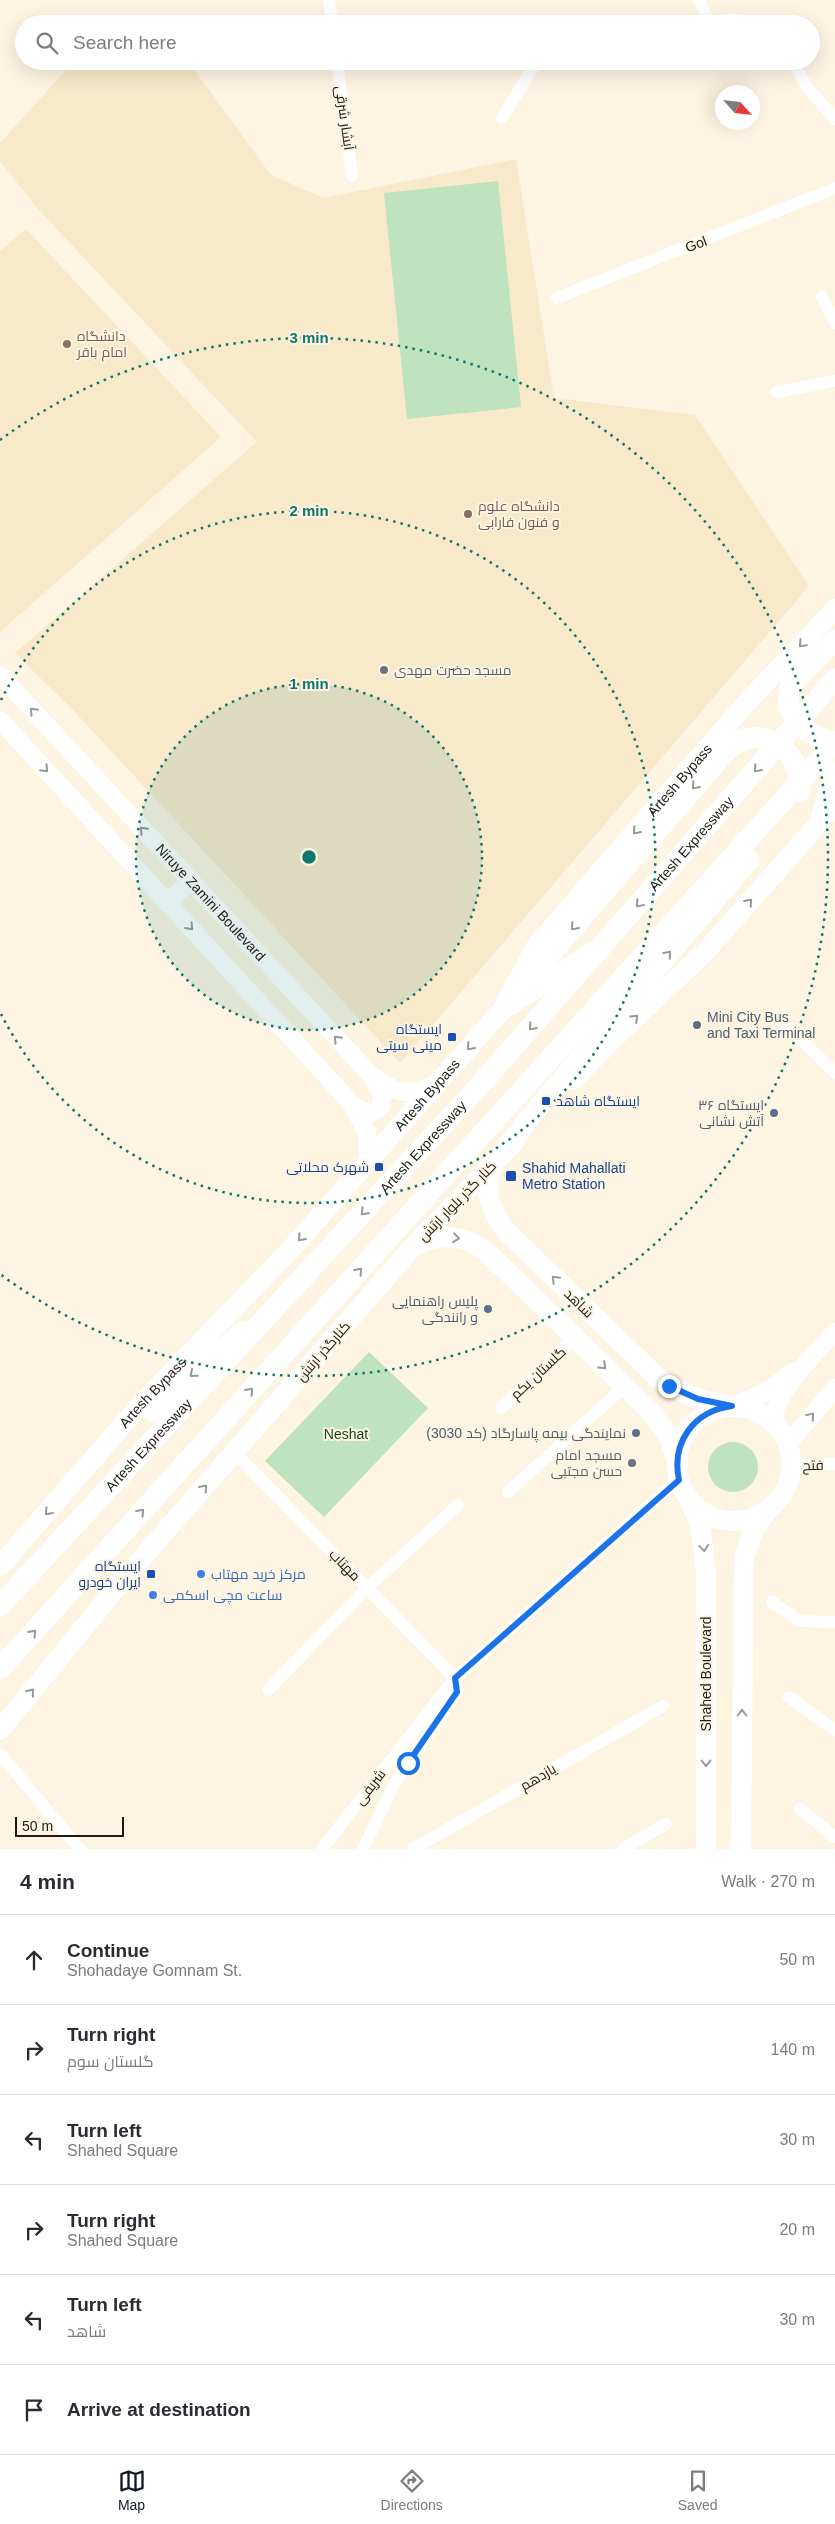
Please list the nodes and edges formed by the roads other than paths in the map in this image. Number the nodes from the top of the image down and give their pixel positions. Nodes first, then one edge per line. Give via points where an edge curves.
1 (329, 0) edge
2 (699, 0) edge
3 (331, 15) edge
4 (702, 15) edge
5 (338, 70) edge
6 (532, 70) edge
7 (797, 70) edge
8 (502, 118) dead end
9 (835, 119) edge
10 (352, 175) dead end
11 (835, 188) edge
12 (822, 297) dead end
13 (557, 298) dead end
14 (835, 323) edge
15 (835, 381) edge
16 (777, 392) dead end
17 (835, 608) edge
18 (835, 640) edge
19 (0, 675) edge
20 (835, 679) edge
21 (0, 720) edge
22 (835, 742) edge
23 (835, 771) edge
24 (835, 805) edge
25 (818, 823) junction
26 (190, 882) junction
27 (167, 903) junction
28 (603, 945) junction
29 (502, 1010) junction
30 (783, 1022) dead end
31 (835, 1073) edge
32 (370, 1074) junction
33 (437, 1084) junction
34 (352, 1104) junction
35 (503, 1153) junction
36 (368, 1162) junction
37 (507, 1232) junction
38 (410, 1250) junction
39 (488, 1252) junction
40 (296, 1286) junction
41 (835, 1332) edge
42 (575, 1338) junction
43 (813, 1356) junction
44 (624, 1386) junction
45 (835, 1388) edge
46 (732, 1406) junction
47 (501, 1408) dead end
48 (784, 1436) junction
49 (235, 1453) junction
50 (835, 1464) edge
51 (791, 1465) junction
52 (678, 1470) junction
53 (508, 1492) dead end
54 (66, 1493) junction
55 (690, 1501) junction
56 (458, 1505) dead end
57 (767, 1511) junction
58 (0, 1566) edge
59 (367, 1588) junction
60 (772, 1602) dead end
61 (0, 1606) edge
62 (835, 1622) edge
63 (0, 1669) edge
64 (455, 1678) junction
65 (268, 1690) dead end
66 (789, 1697) dead end
67 (663, 1706) dead end
68 (0, 1730) edge
69 (835, 1730) edge
70 (0, 1754) edge
71 (800, 1809) dead end
72 (666, 1824) dead end
73 (835, 1837) edge
74 (80, 1849) edge
75 (322, 1849) edge
76 (363, 1849) edge
77 (413, 1849) edge
78 (623, 1849) edge
79 (706, 1849) edge
80 (741, 1849) edge

1 - 3 street
2 - 4 street
5 - 10 street, آبشار شرقی
6 - 8 street
7 - 9 street via 807,87
11 - 13 street, Gol
12 - 14 street
15 - 16 street
17 -> 29 main road, Artesh Bypass via 749,700 537,945
18 - 22 highway via 790,686 787,696 800,726 821,739
26 -> 19 main road, Niruye Zamini Boulevard
20 -> 28 highway, Artesh Expressway
21 -> 27 main road
63 -> 22 highway
23 - 25 main road
24 - 25 main road
35 -> 25 main road via 612,1040 705,952
26 - 27 main road
32 -> 26 main road, Niruye Zamini Boulevard
27 -> 34 main road
28 - 29 main road
28 -> 40 highway, Artesh Expressway
29 -> 33 main road, Artesh Bypass
35 -> 29 highway via 523,1125 796,803 800,782 792,757 777,744 754,737 735,743
30 - 31 street
32 - 33 main road, Niruye Zamini Boulevard via 394,1091 412,1093
32 - 34 main road via 382,1094 381,1106 366,1113
33 - 36 main road, Artesh Bypass
34 - 36 main road via 367,1132
35 - 37 main road, شاهد via 490,1173 488,1188 494,1213
35 - 38 main road, کنار گذر بلوار ارتش
36 -> 54 main road, Artesh Bypass via 291,1249 142,1404
37 - 39 main road via 495,1229 487,1233 484,1241
46 -> 37 main road, شاهد via 690,1396 660,1380
38 -> 39 main road, شاهد via 428,1240 448,1237 468,1240
38 - 49 main road, کنارگذر ارتش
39 - 42 main road, شاهد
40 -> 54 main road via 172,1392
40 - 61 highway, Artesh Expressway
41 - 43 main road
42 -> 44 main road, شاهد
42 - 47 street, گلستان یکم
43 - 46 main road via 766,1392
43 - 48 main road via 778,1404 775,1416
44 - 52 main road, شاهد via 651,1412 669,1437
44 - 53 street
48 -> 45 main road
46 - 48 main road via 750,1408 766,1416
46 - 52 main road via 708,1412 686,1432 680,1446
48 - 51 main road
49 - 59 street, مهتاب
68 -> 49 main road via 117,1587
50 - 51 street, فتح
51 - 57 main road via 788,1483
52 - 55 main road
52 - 64 street, شریفی
54 -> 58 main road, Artesh Bypass
55 - 57 main road via 718,1519 735,1521
55 -> 79 main road, Shahed Boulevard via 700,1525 706,1571
56 - 59 street
80 -> 57 main road via 744,1557 752,1533
59 - 64 street, مهتاب
59 - 65 street
60 - 62 street via 800,1621
64 - 75 street, شریفی
64 - 76 street via 457,1692 396,1781
66 - 69 street
67 - 77 street, یازدهم
70 - 74 street
71 - 73 street
72 - 78 street

